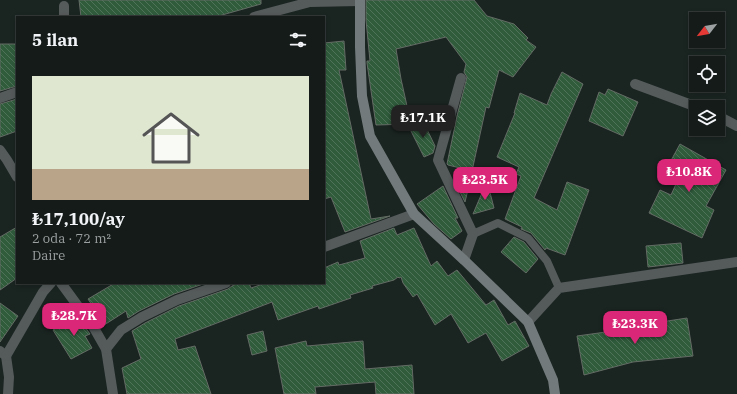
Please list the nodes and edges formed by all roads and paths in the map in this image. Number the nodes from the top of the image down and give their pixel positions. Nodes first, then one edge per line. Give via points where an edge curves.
1 (360, 0) edge
2 (64, 6) dead end
3 (64, 16) edge
4 (258, 16) edge
5 (461, 78) dead end
6 (636, 84) dead end
7 (16, 92) edge
8 (0, 98) edge
9 (689, 104) edge
10 (725, 120) edge
11 (737, 126) edge
12 (0, 150) edge
13 (16, 175) edge
14 (414, 214) junction
15 (474, 234) junction
16 (325, 247) edge
17 (464, 260) junction
18 (737, 262) edge
19 (50, 284) edge
20 (62, 284) edge
21 (223, 284) edge
22 (559, 288) junction
23 (528, 322) junction
24 (106, 349) junction
25 (3, 354) edge
26 (8, 394) edge
27 (112, 394) edge
28 (555, 394) edge

1 - 4 street via 310,2
1 - 14 street via 362,96 370,136
2 - 3 street
5 - 15 street via 438,160
6 - 9 street
7 - 8 street
10 - 11 street
12 - 13 street
14 - 16 street
14 - 17 street
15 - 17 street
15 - 22 lane via 498,223 528,238 547,261
17 - 23 street
18 - 22 street
19 - 25 street
20 - 24 street
21 - 24 street via 177,300 142,317 121,330
22 - 23 street
23 - 28 street via 553,380
24 - 27 street
25 - 26 street via 9,377

